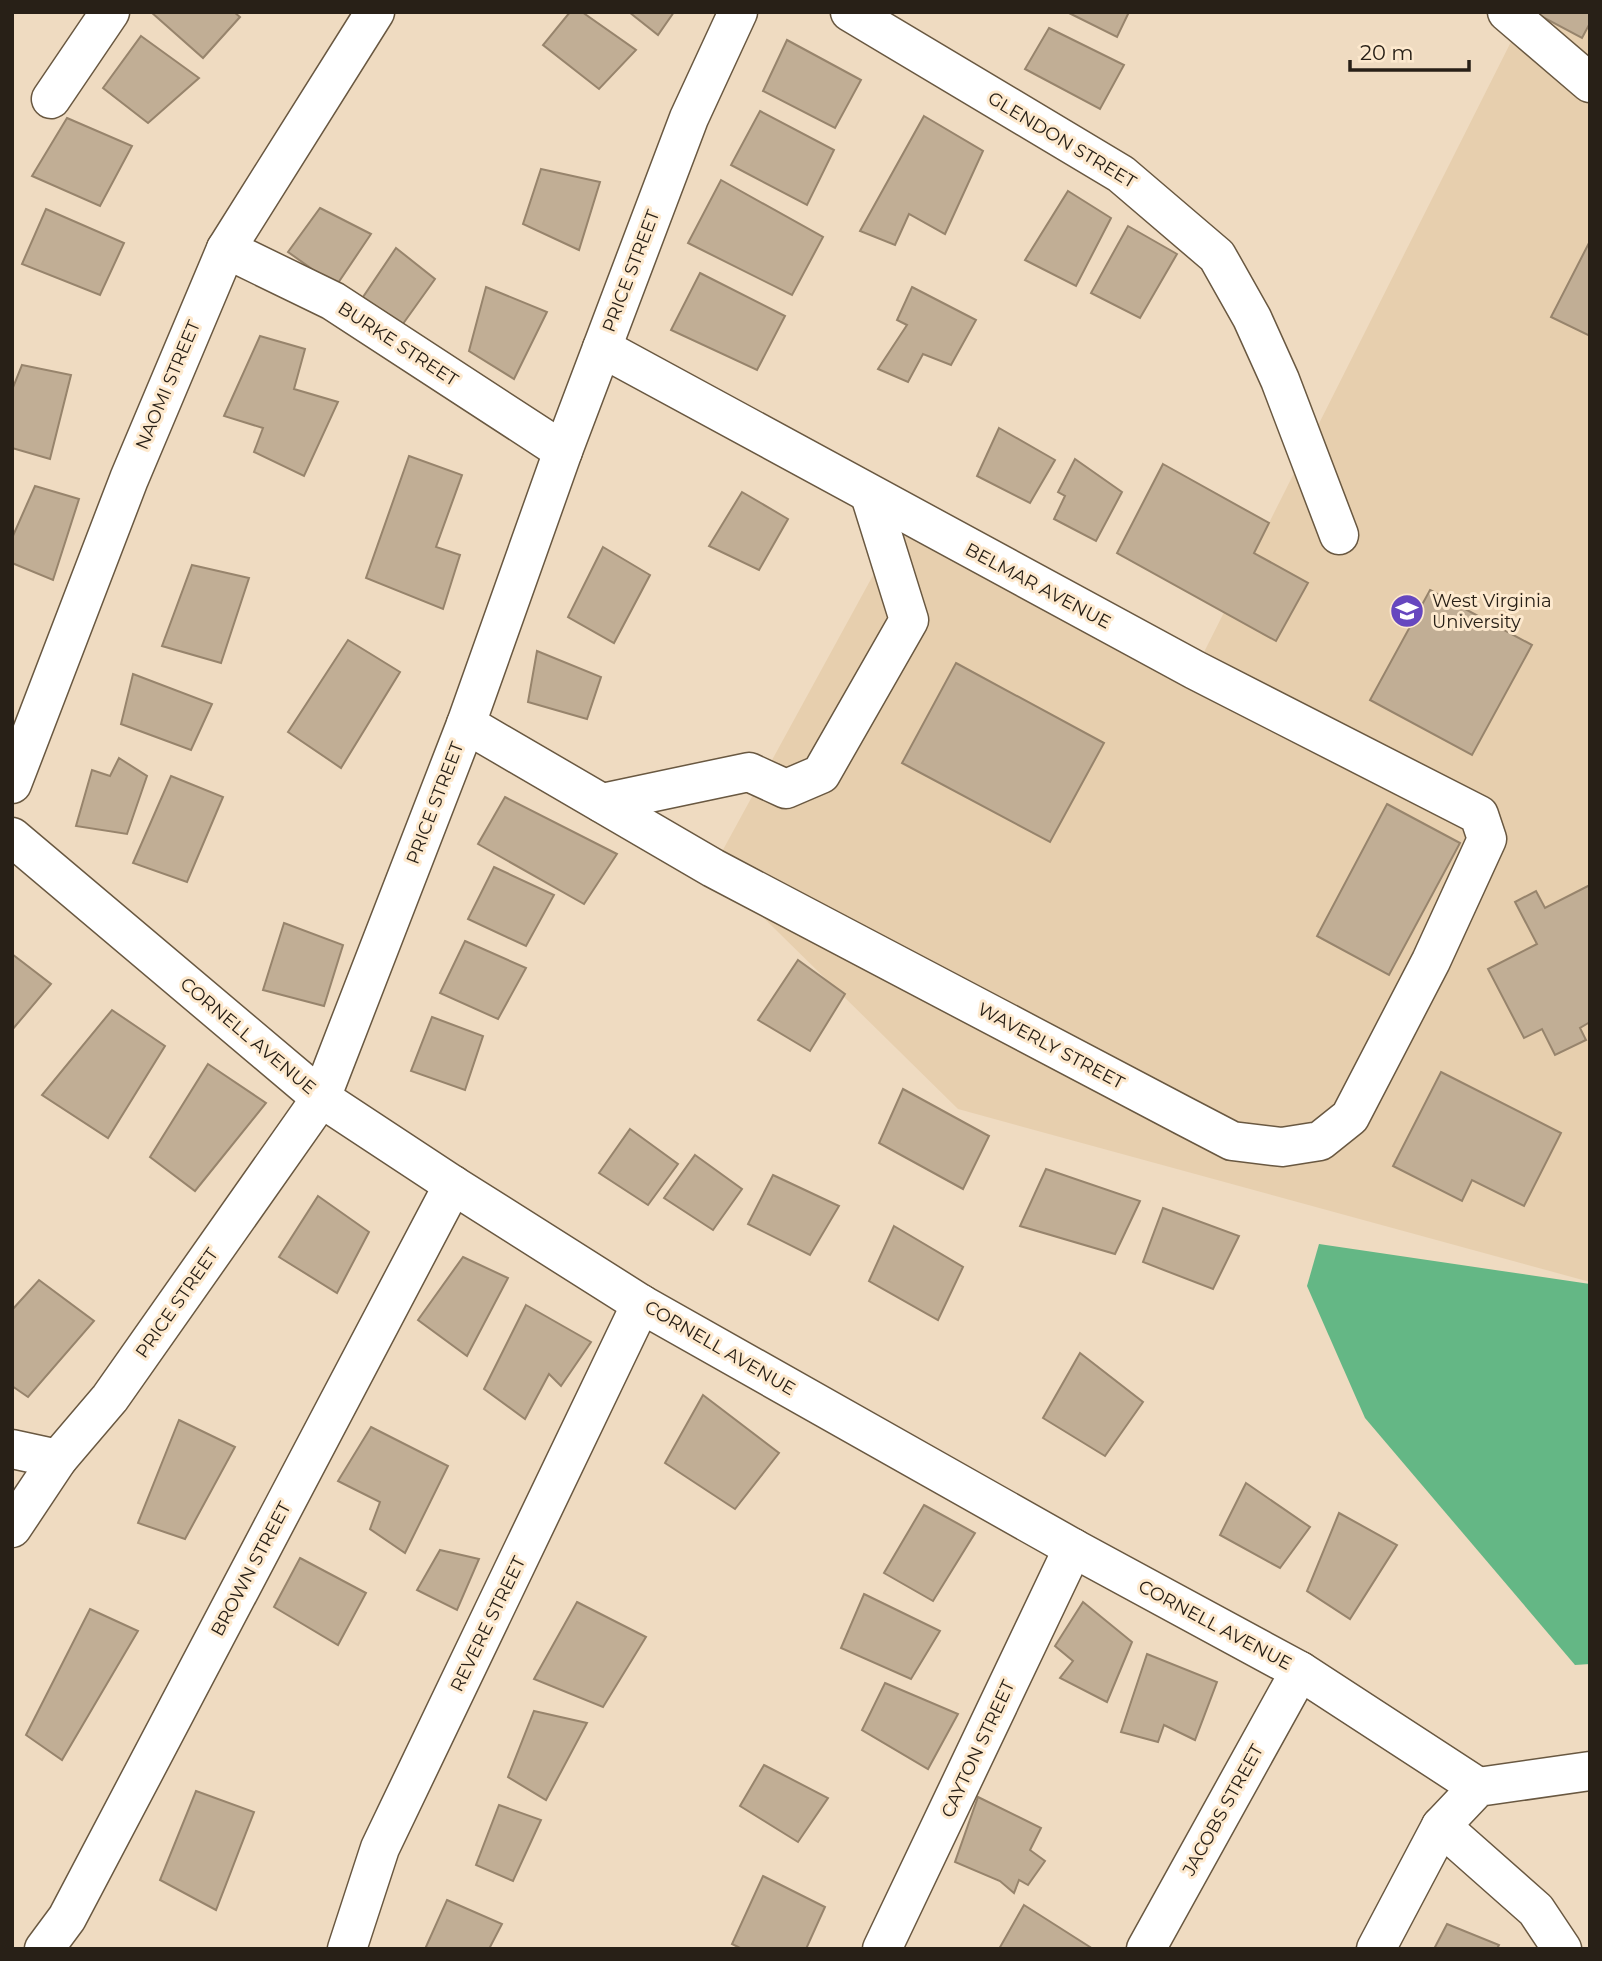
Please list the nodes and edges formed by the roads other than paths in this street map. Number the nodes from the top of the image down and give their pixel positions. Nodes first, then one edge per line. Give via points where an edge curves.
1 (110, 12) edge
2 (375, 12) edge
3 (738, 12) edge
4 (850, 12) edge
5 (1507, 12) edge
6 (1590, 83) edge
7 (51, 99) dead end
8 (226, 249) junction
9 (602, 348) junction
10 (563, 451) junction
11 (870, 495) junction
12 (1339, 535) dead end
13 (466, 724) junction
14 (12, 784) edge
15 (602, 803) junction
16 (1479, 815) joint
17 (12, 837) edge
18 (321, 1098) junction
19 (453, 1185) junction
20 (642, 1304) junction
21 (12, 1449) edge
22 (58, 1459) junction
23 (12, 1528) edge
24 (1073, 1548) junction
25 (1300, 1671) junction
26 (1588, 1769) edge
27 (1478, 1787) junction
28 (1441, 1826) junction
29 (44, 1949) edge
30 (347, 1949) edge
31 (882, 1949) edge
32 (1146, 1949) edge
33 (1376, 1949) edge
34 (1562, 1949) edge

1 - 7 street
2 - 8 street, NAOMI STREET
3 - 9 street, PRICE STREET via 688,118
4 - 12 street, GLENDON STREET via 1135,183 1217,256 1280,380
5 - 6 street
8 - 10 street, BURKE STREET via 333,301
8 - 14 street, NAOMI STREET via 129,479
9 - 10 street, PRICE STREET
9 - 11 street, BELMAR AVENUE
10 - 13 street, PRICE STREET
11 - 15 street via 909,620 821,774 786,789 749,772
11 - 16 street, BELMAR AVENUE via 1195,670
13 - 15 street, WAVERLY STREET
13 - 18 street, PRICE STREET
15 - 16 street, WAVERLY STREET via 724,874 1208,1129 1232,1141 1282,1147 1320,1141 1350,1117 1431,961 1487,839
17 - 18 street, CORNELL AVENUE
18 - 19 street, CORNELL AVENUE
18 - 22 street, PRICE STREET via 110,1398
19 - 20 street, CORNELL AVENUE
19 - 29 street, BROWN STREET via 67,1918
20 - 24 street, CORNELL AVENUE
20 - 30 street, REVERE STREET via 380,1848
21 - 22 street
22 - 23 street, PRICE STREET
24 - 25 street, CORNELL AVENUE
24 - 31 street, CAYTON STREET
25 - 27 street, CORNELL AVENUE
25 - 32 street, JACOBS STREET
26 - 27 street
27 - 28 street
28 - 33 street
28 - 34 street via 1535,1910

